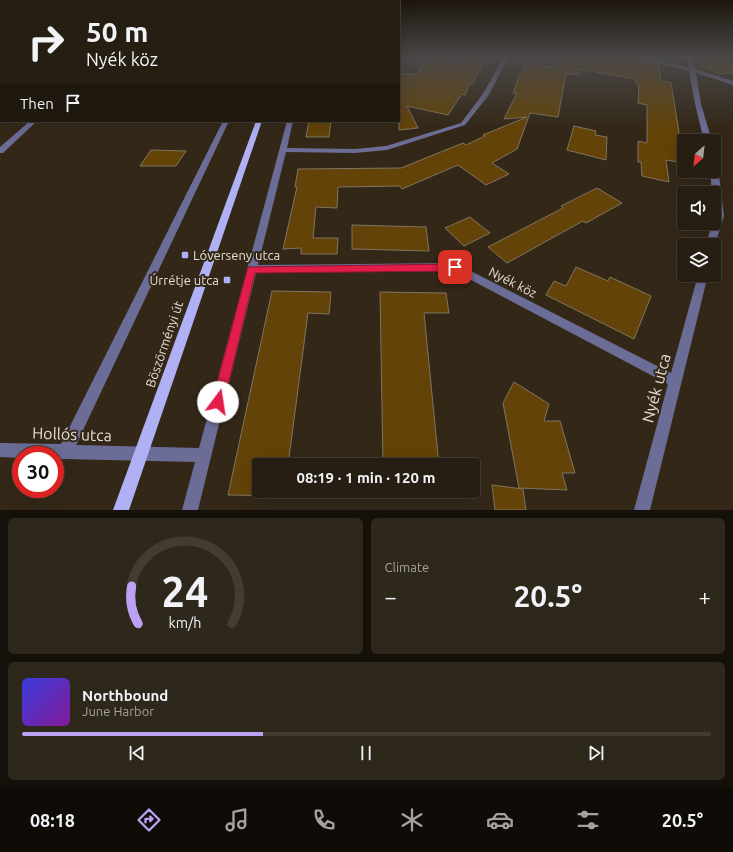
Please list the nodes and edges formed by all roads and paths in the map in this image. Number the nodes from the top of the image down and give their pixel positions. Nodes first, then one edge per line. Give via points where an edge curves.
1 (493, 81) edge
2 (695, 81) edge
3 (33, 122) edge
4 (226, 122) edge
5 (259, 122) edge
6 (290, 122) edge
7 (706, 134) edge
8 (282, 150) junction
9 (0, 151) edge
10 (715, 178) edge
11 (713, 238) edge
12 (251, 269) junction
13 (701, 282) edge
14 (675, 381) junction
15 (0, 450) edge
16 (65, 452) junction
17 (142, 454) junction
18 (204, 455) junction
19 (121, 510) edge
20 (190, 510) edge
21 (642, 510) edge

1 - 8 street via 463,124 387,148 355,151
2 - 7 street
3 - 9 street
4 - 16 street
5 - 17 main road, Böszörményi út
6 - 8 street
8 - 12 street
10 - 11 street via 719,216
12 - 14 street, Nyék köz via 455,267
12 - 18 street
13 - 14 street, Nyék utca
14 - 21 street, Nyék utca
15 - 16 street, Hollós utca
16 - 17 street, Hollós utca
17 - 18 street, Hollós utca
17 - 19 main road, Böszörményi út
18 - 20 street

